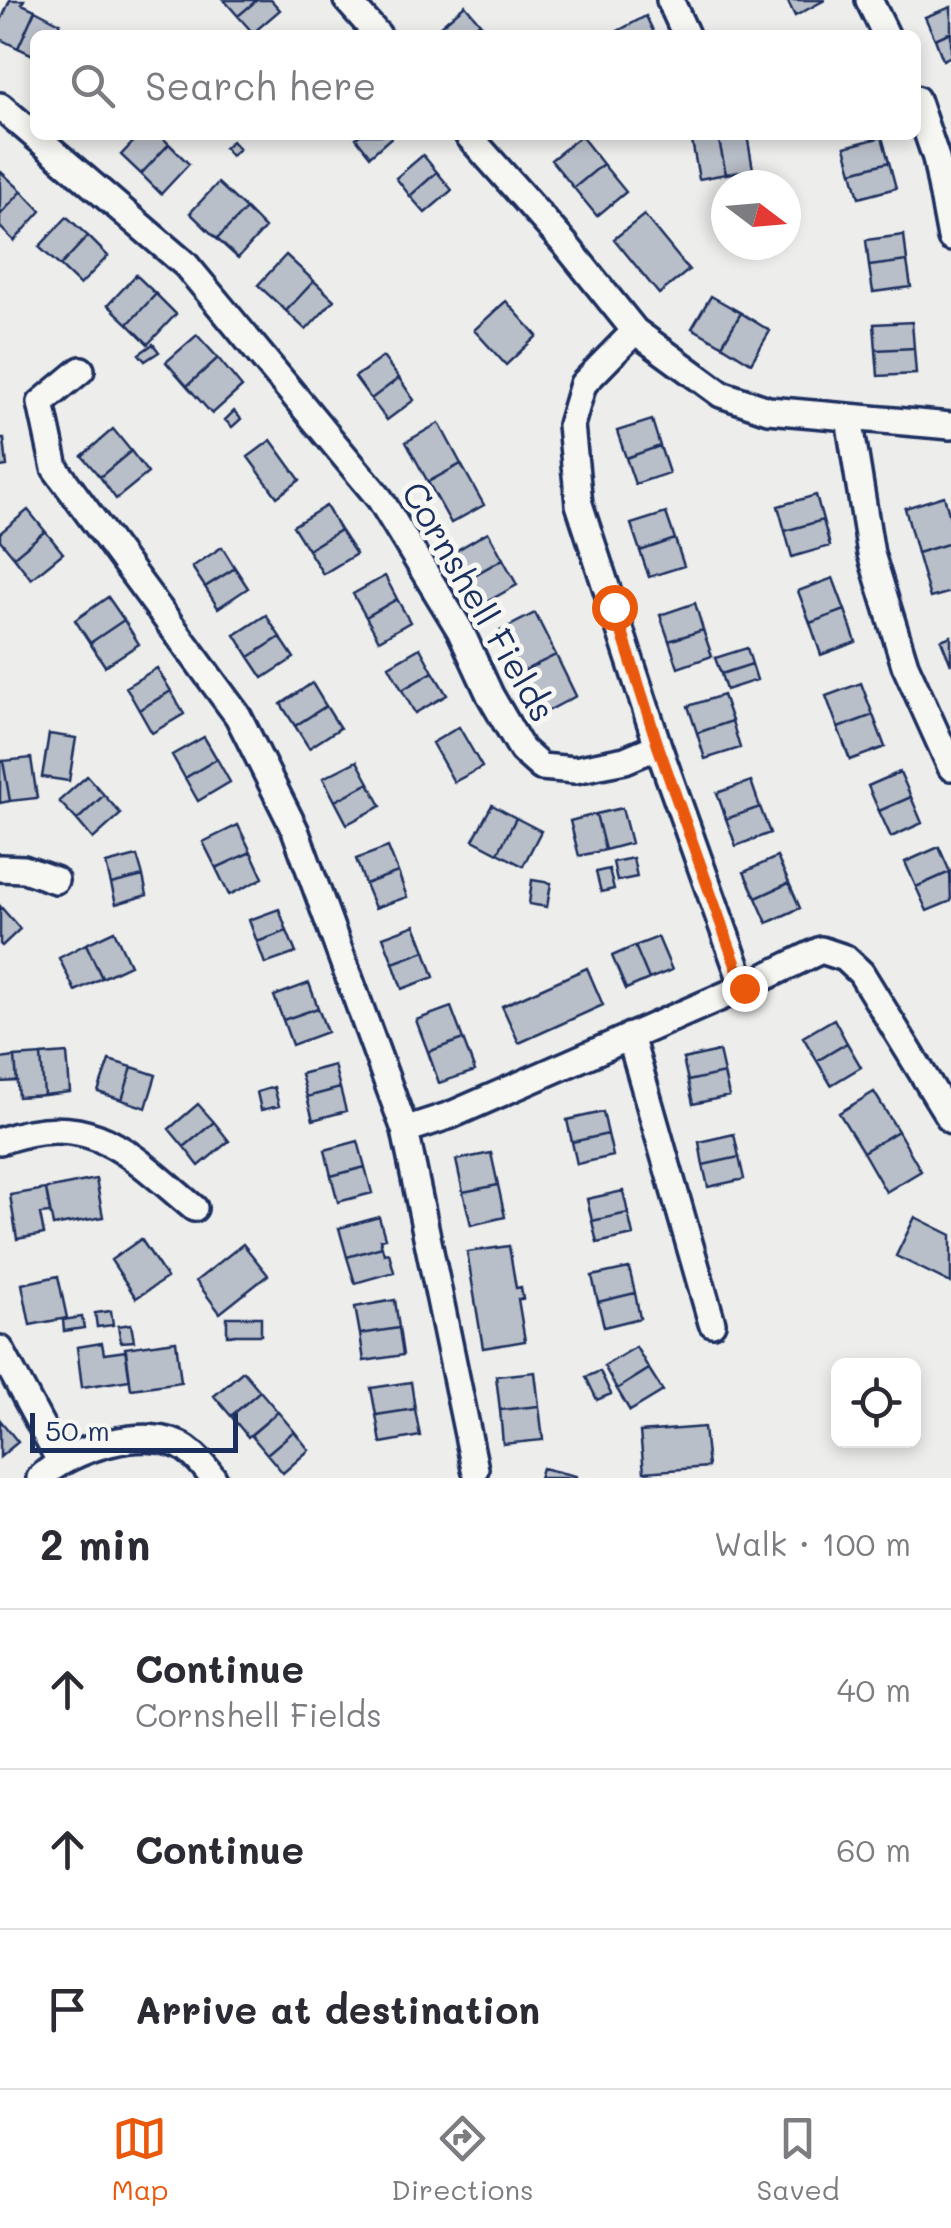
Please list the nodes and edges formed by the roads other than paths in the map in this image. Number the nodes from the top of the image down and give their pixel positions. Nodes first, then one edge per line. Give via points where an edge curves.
1 (347, 0) edge
2 (670, 0) edge
3 (869, 0) edge
4 (374, 30) edge
5 (684, 30) edge
6 (884, 30) edge
7 (0, 106) edge
8 (921, 113) edge
9 (30, 132) edge
10 (40, 140) edge
11 (472, 140) edge
12 (951, 238) edge
13 (634, 331) junction
14 (80, 370) dead end
15 (849, 418) junction
16 (951, 426) edge
17 (658, 746) junction
18 (951, 767) edge
19 (0, 868) edge
20 (55, 880) dead end
21 (744, 988) junction
22 (630, 1036) junction
23 (951, 1120) edge
24 (404, 1130) junction
25 (0, 1141) edge
26 (194, 1208) dead end
27 (712, 1323) dead end
28 (0, 1349) edge
29 (60, 1461) junction
30 (474, 1469) dead end
31 (40, 1478) edge
32 (213, 1478) edge

1 - 4 street
2 - 5 street
3 - 6 street
7 - 9 street, Cornshell Fields
8 - 12 street
10 - 17 street, Cornshell Fields via 186,265 380,499 460,630 522,750 541,767 574,770
11 - 13 street
13 - 15 street via 721,394 768,410
13 - 17 street via 583,384 571,425 579,504
14 - 24 street via 41,403 56,468 238,716 295,830
15 - 16 street
15 - 18 street via 871,554 905,665
17 - 21 street
19 - 20 street
21 - 22 street
21 - 23 street via 821,950 845,958 861,973
22 - 24 street
22 - 27 street
24 - 30 street
25 - 26 street via 59,1128 102,1139 134,1155
28 - 29 street
29 - 31 street
29 - 32 street via 112,1442 152,1438 184,1447

